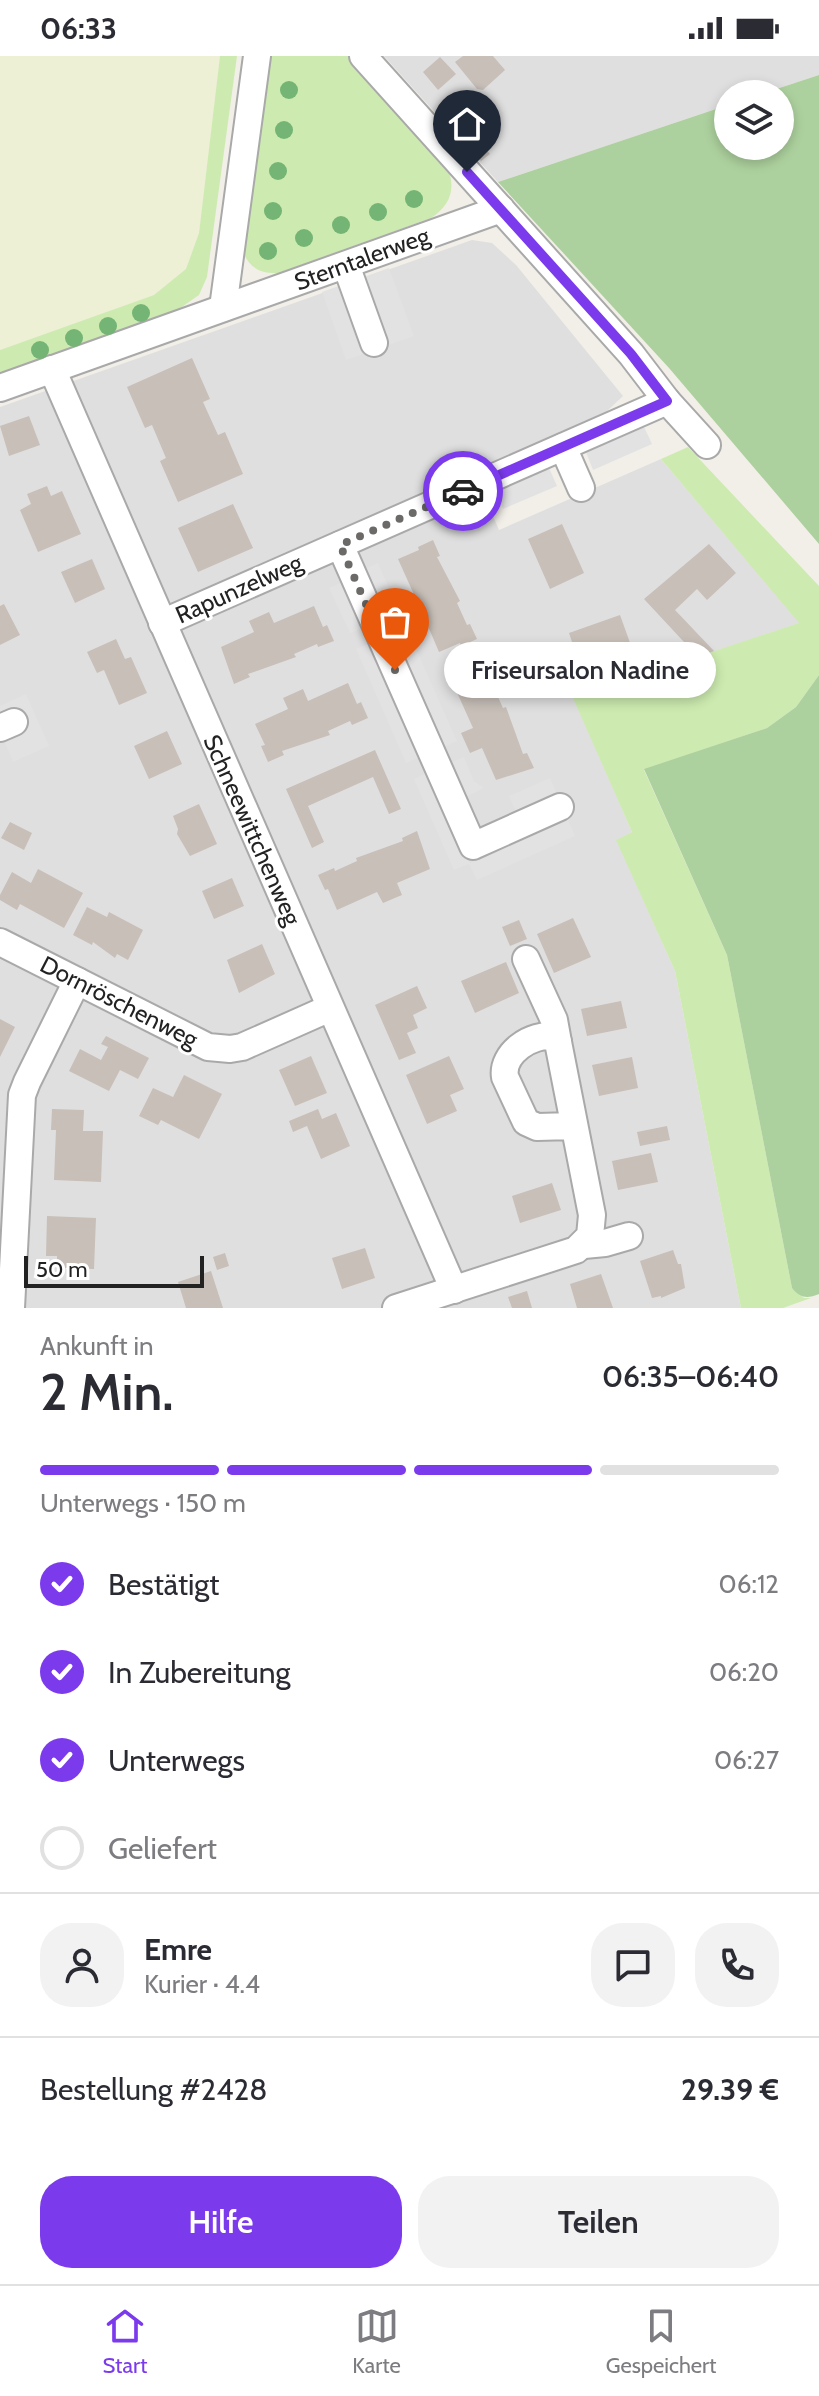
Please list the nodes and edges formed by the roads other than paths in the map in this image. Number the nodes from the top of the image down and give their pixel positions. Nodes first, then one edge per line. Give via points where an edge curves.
1 (257, 56) edge
2 (363, 56) edge
3 (501, 209) junction
4 (346, 265) junction
5 (223, 308) junction
6 (374, 343) dead end
7 (52, 369) junction
8 (0, 388) edge
9 (667, 401) junction
10 (707, 445) dead end
11 (563, 447) junction
12 (581, 488) dead end
13 (340, 545) junction
14 (162, 623) junction
15 (560, 807) dead end
16 (0, 942) edge
17 (526, 959) dead end
18 (77, 981) junction
19 (330, 1008) junction
20 (558, 1042) junction
21 (11, 1090) edge
22 (573, 1126) junction
23 (629, 1236) dead end
24 (584, 1245) junction
25 (454, 1290) junction
26 (11, 1308) edge
27 (396, 1308) edge

1 - 5 street
2 - 3 street
3 - 4 street, Sterntalerweg
3 - 9 street
4 - 5 street, Sterntalerweg
4 - 6 street
5 - 7 street, Sterntalerweg
7 - 8 street, Sterntalerweg
7 - 14 street, Schneewittchenweg
9 - 10 street
9 - 11 street, Rapunzelweg
11 - 12 street
11 - 13 street, Rapunzelweg
13 - 14 street, Rapunzelweg
13 - 15 street via 473,846
14 - 19 street, Schneewittchenweg
16 - 18 street, Dornröschenweg
17 - 20 street via 554,1020
18 - 19 street, Dornröschenweg via 218,1049 242,1047
18 - 21 street via 27,1082
19 - 25 street, Schneewittchenweg
20 - 22 street
20 - 22 street via 547,1036 517,1049 505,1062 505,1077 530,1125
21 - 26 street
22 - 24 street via 592,1215
23 - 24 street
24 - 25 street
25 - 27 street

